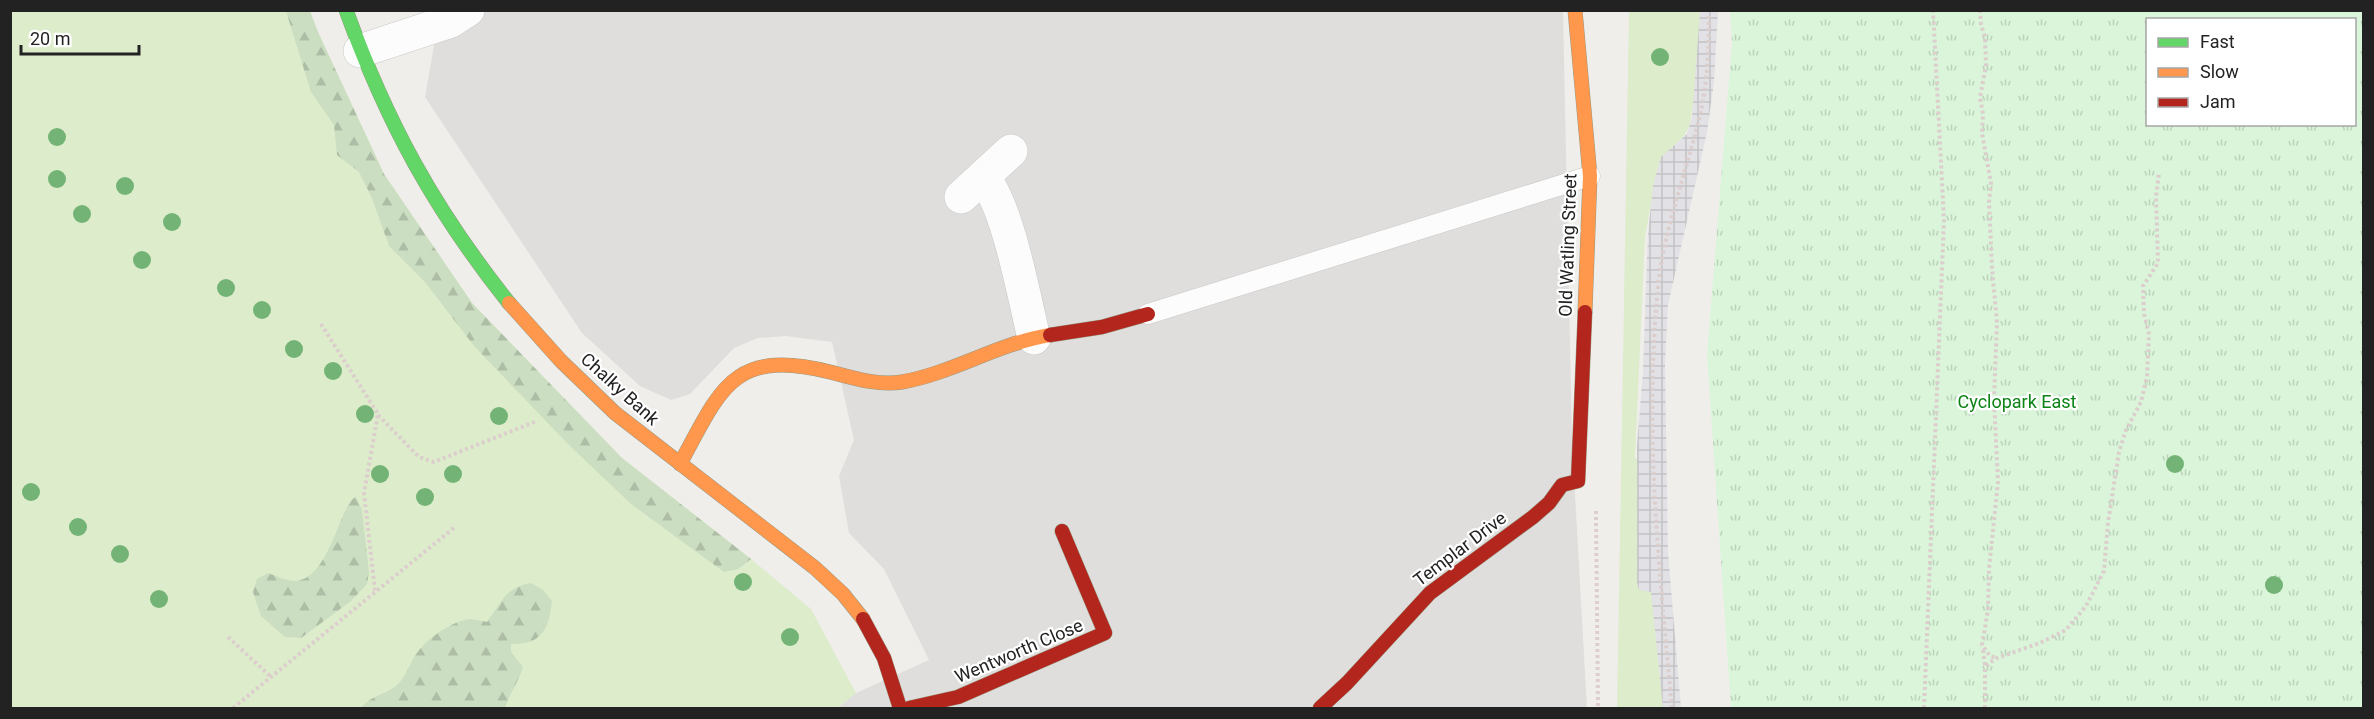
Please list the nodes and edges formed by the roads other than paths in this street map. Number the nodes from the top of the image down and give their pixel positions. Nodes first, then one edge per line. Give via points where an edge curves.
1 (346, 10) edge
2 (468, 10) edge
3 (1575, 10) edge
4 (360, 51) junction
5 (1011, 151) dead end
6 (1590, 176) junction
7 (1148, 314) joint
8 (1034, 338) junction
9 (680, 464) junction
10 (1578, 481) joint
11 (1062, 531) dead end
12 (900, 708) edge
13 (909, 708) edge
14 (1320, 708) edge

1 - 4 street, Chalky Bank
2 - 4 street via 451,21
3 - 6 street, Old Watling Street
4 - 9 street, Chalky Bank via 422,180 478,261 569,368 615,413
5 - 8 street via 972,187 992,189 1001,210
6 - 7 lane
6 - 10 street, Old Watling Street
7 - 8 street via 1104,327
8 - 9 street via 899,382 864,381 778,363 757,367 726,388
9 - 12 street, Chalky Bank via 810,564 849,601 877,640
10 - 14 street, Templar Drive via 1562,485 1536,516 1427,596
11 - 13 street, Wentworth Close via 1105,633 958,697

